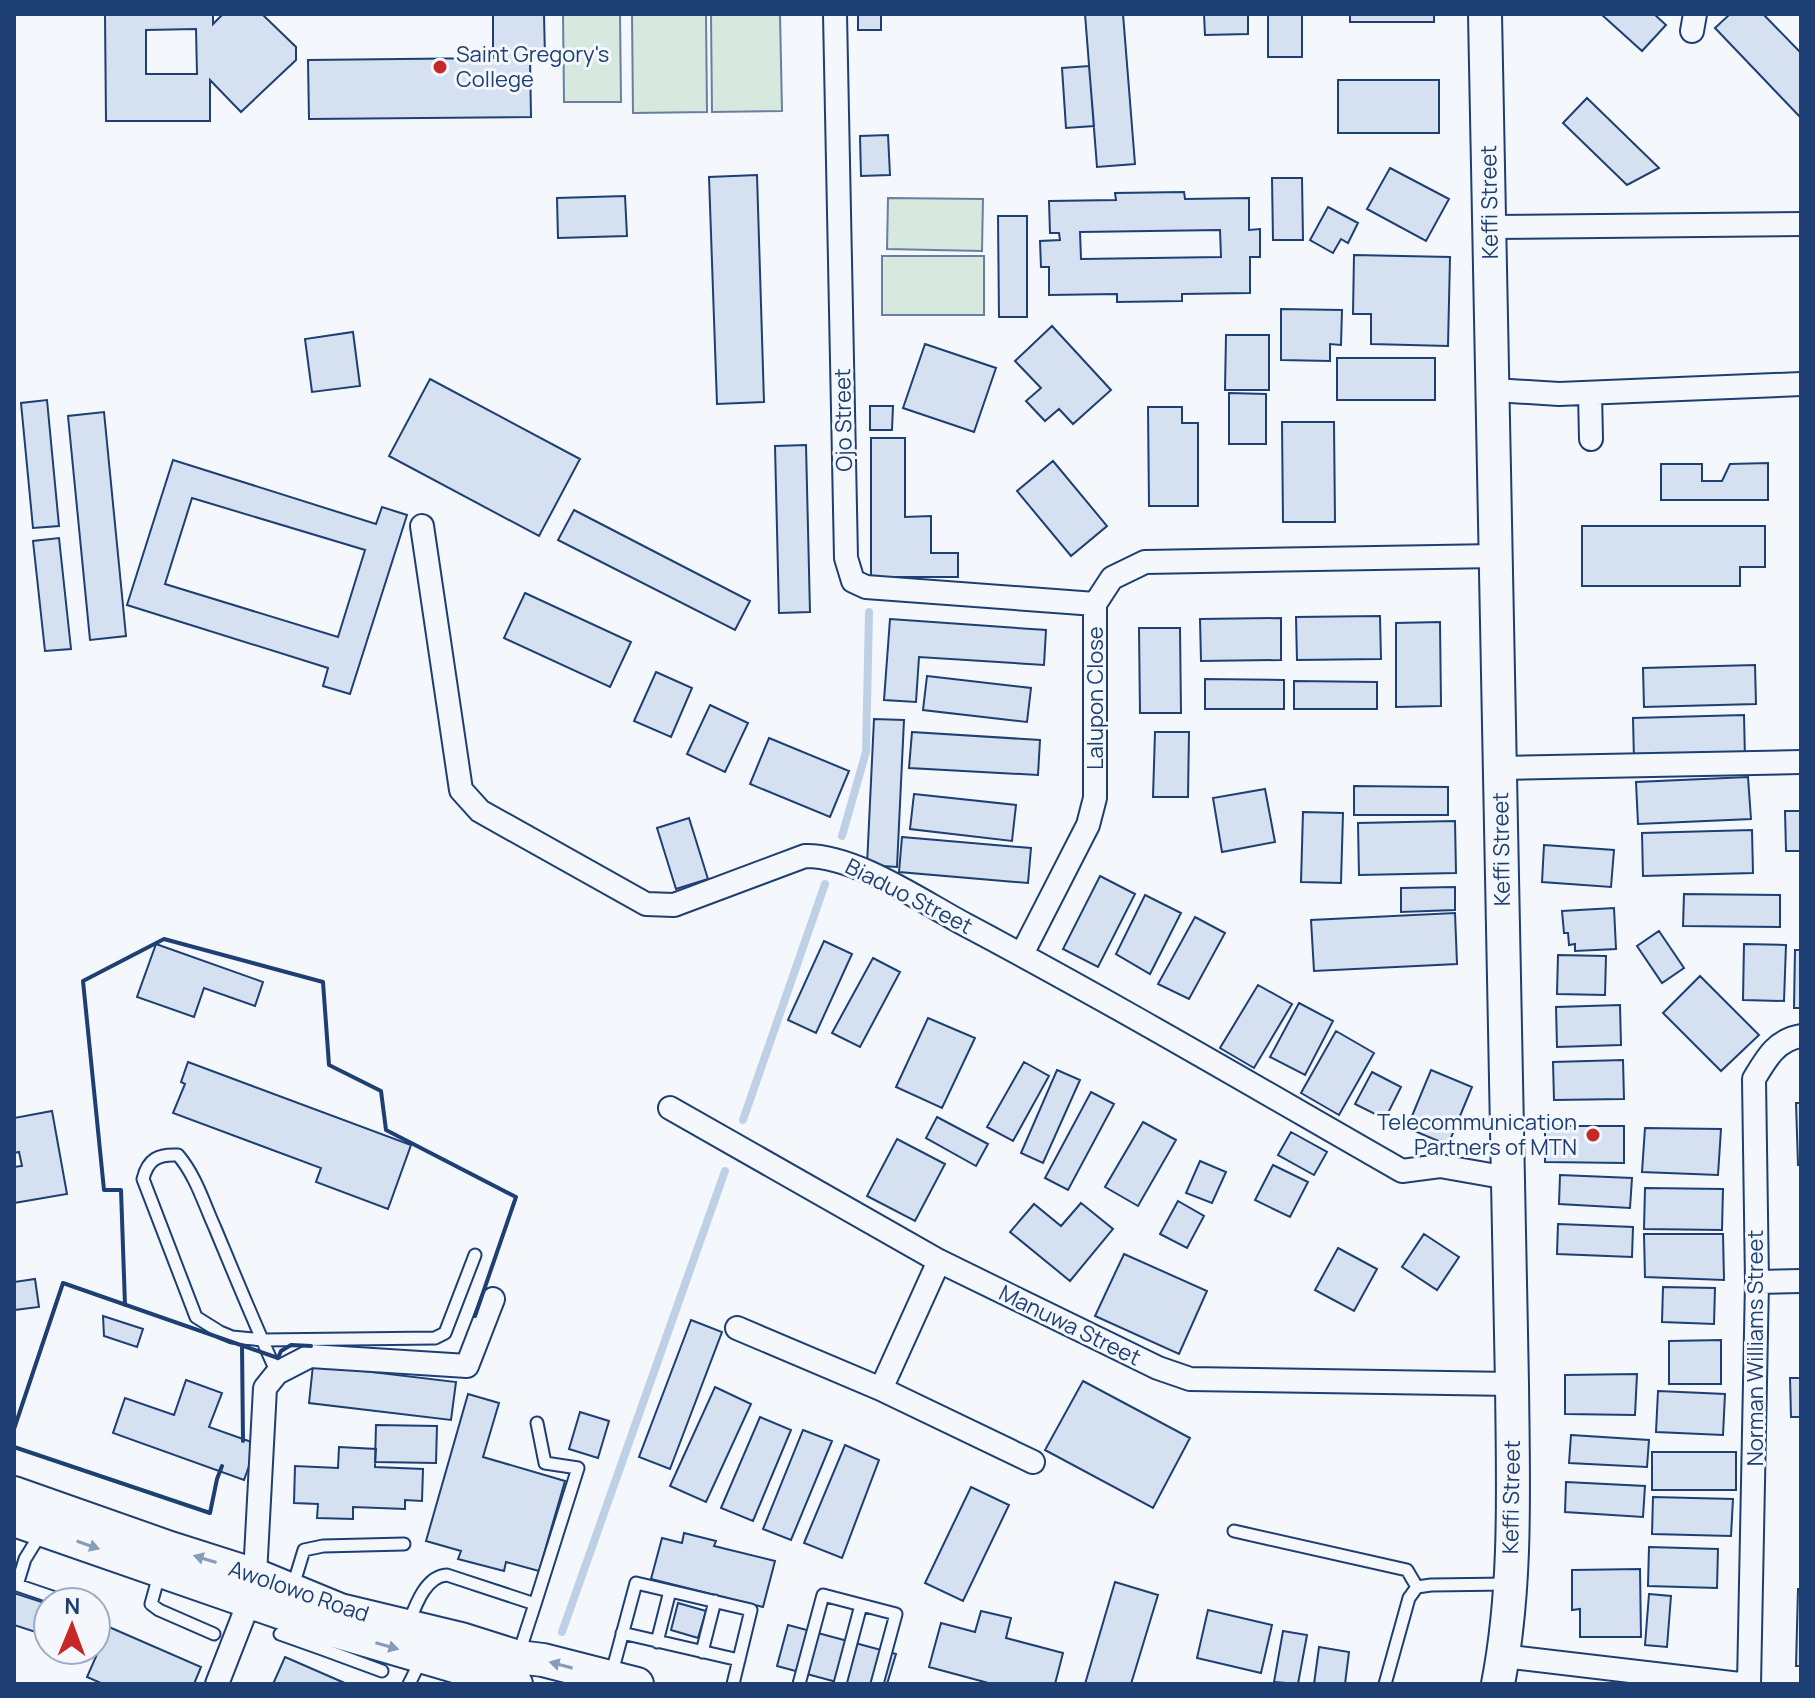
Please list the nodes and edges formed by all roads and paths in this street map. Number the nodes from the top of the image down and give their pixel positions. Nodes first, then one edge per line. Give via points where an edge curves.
1 (835, 14) edge
2 (1485, 14) edge
3 (1801, 224) edge
4 (1489, 227) junction
5 (1801, 384) edge
6 (1494, 390) junction
7 (1590, 393) junction
8 (1591, 439) dead end
9 (422, 526) dead end
10 (1496, 556) junction
11 (1095, 604) junction
12 (1801, 762) edge
13 (1500, 768) junction
14 (1022, 954) junction
15 (1801, 1036) edge
16 (670, 1108) dead end
17 (1508, 1178) junction
18 (475, 1255) dead end
19 (939, 1261) junction
20 (1801, 1281) edge
21 (1757, 1282) junction
22 (493, 1299) dead end
23 (737, 1328) dead end
24 (263, 1340) junction
25 (277, 1373) junction
26 (1512, 1384) junction
27 (881, 1389) junction
28 (537, 1423) dead end
29 (1033, 1462) dead end
30 (14, 1493) edge
31 (37, 1519) edge
32 (1234, 1531) dead end
33 (404, 1544) dead end
34 (165, 1560) junction
35 (1508, 1584) junction
36 (1417, 1587) junction
37 (252, 1588) junction
38 (32, 1590) edge
39 (292, 1590) junction
40 (670, 1591) junction
41 (715, 1601) junction
42 (535, 1604) junction
43 (861, 1605) junction
44 (332, 1630) junction
45 (622, 1633) junction
46 (214, 1634) dead end
47 (280, 1634) dead end
48 (657, 1642) junction
49 (417, 1650) edge
50 (702, 1652) junction
51 (739, 1660) junction
52 (1500, 1670) edge
53 (382, 1671) dead end
54 (513, 1677) edge
55 (624, 1681) edge
56 (217, 1684) edge
57 (733, 1684) edge
58 (799, 1684) edge
59 (840, 1684) edge
60 (877, 1684) edge
61 (1385, 1684) edge
62 (1740, 1684) edge
63 (1749, 1684) edge

1 - 11 street, Ojo Street via 846,558 853,581 866,587
2 - 4 main road, Keffi Street
3 - 4 street
4 - 6 main road, Keffi Street
5 - 7 street
6 - 7 street
6 - 10 main road, Keffi Street
7 - 8 street
9 - 14 street, Biaduo Street via 461,790 480,811 646,904 674,905 805,856 823,856 854,865
10 - 11 street, Lalupon Close via 1145,562 1112,578
10 - 13 main road, Keffi Street
11 - 14 street, Lalupon Close via 1095,798 1088,825
12 - 13 street
13 - 17 main road, Keffi Street
14 - 17 street, Biaduo Street via 1402,1171 1440,1166
15 - 21 street, Norman Williams Street via 1788,1038 1767,1056 1754,1079
16 - 19 street, Manuwa Street
17 - 26 main road, Keffi Street
18 - 24 lane via 445,1333 435,1338
19 - 26 street, Manuwa Street via 1190,1379
19 - 27 street
20 - 21 street
21 - 63 street, Norman Williams Street
22 - 25 street via 467,1366 310,1356
23 - 27 street
24 - 24 lane via 185,1164 178,1155 153,1159 143,1179 196,1317 232,1337
24 - 25 lane
25 - 37 street via 265,1388
26 - 35 main road, Keffi Street
27 - 29 street
28 - 42 lane via 545,1463 578,1468
30 - 31 main road, Awolowo Road
31 - 34 main road, Awolowo Road
31 - 38 lane via 17,1585
32 - 36 lane via 1407,1570
33 - 39 lane via 304,1550
34 - 37 main road, Awolowo Road
34 - 46 lane via 151,1604
35 - 36 lane
35 - 52 main road, Keffi Street
36 - 61 lane via 1409,1598
37 - 39 main road, Awolowo Road
37 - 44 main road, Awolowo Road
37 - 56 street
39 - 44 main road, Awolowo Road
40 - 41 lane
40 - 45 lane via 636,1583
40 - 48 lane
41 - 50 lane
41 - 51 lane via 751,1610
42 - 49 lane via 437,1576 414,1608
42 - 54 lane
43 - 58 lane via 823,1595
43 - 59 lane
43 - 60 lane via 896,1614
44 - 47 lane
44 - 49 main road, Awolowo Road
44 - 53 lane
45 - 48 lane
45 - 55 lane
48 - 50 lane
49 - 54 main road, Awolowo Road
50 - 51 lane
51 - 57 lane
52 - 62 street
55 -> 54 main road, Awolowo Road via 543,1660

